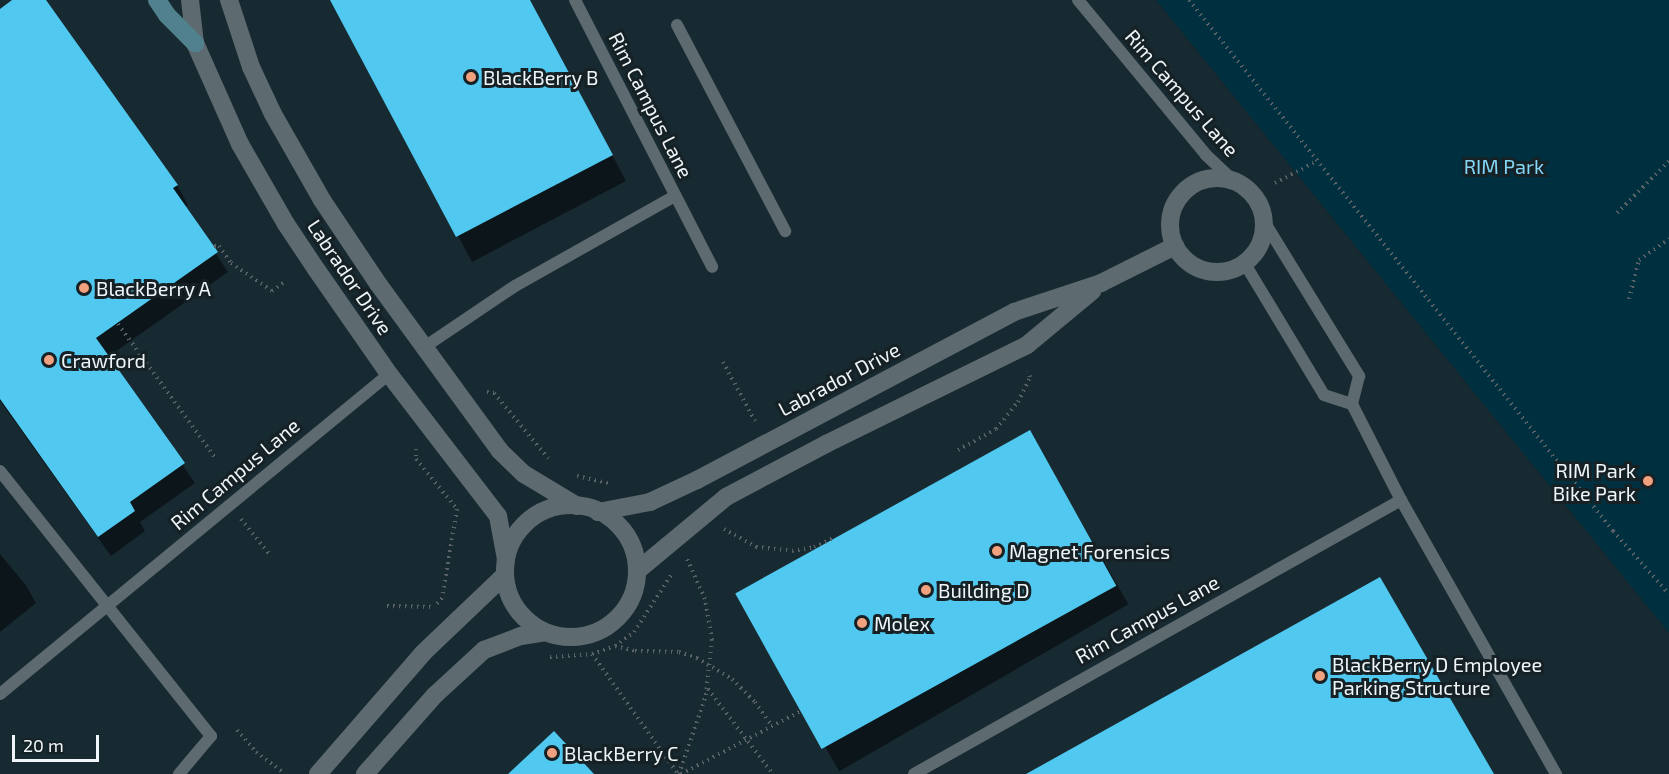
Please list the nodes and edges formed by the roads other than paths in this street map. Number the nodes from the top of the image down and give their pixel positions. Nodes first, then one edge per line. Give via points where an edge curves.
1 (157, 0) edge
2 (190, 0) edge
3 (229, 0) edge
4 (575, 0) edge
5 (1078, 0) edge
6 (677, 25) dead end
7 (195, 43) junction
8 (1235, 182) junction
9 (675, 196) junction
10 (1264, 223) junction
11 (785, 231) dead end
12 (1175, 246) junction
13 (1245, 264) junction
14 (712, 267) dead end
15 (1101, 283) junction
16 (423, 348) junction
17 (389, 374) junction
18 (1352, 404) junction
19 (0, 471) edge
20 (1401, 500) junction
21 (576, 506) junction
22 (598, 512) junction
23 (506, 567) junction
24 (637, 571) junction
25 (107, 605) junction
26 (545, 632) junction
27 (0, 694) edge
28 (179, 774) edge
29 (318, 774) edge
30 (365, 774) edge
31 (914, 774) edge
32 (1556, 774) edge

1 - 7 main road
2 - 7 street, Labrador Drive
3 - 16 street, Labrador Drive via 251,67 273,114 322,200
4 - 9 lane, Rim Campus Lane
5 - 8 lane, Rim Campus Lane via 1206,155
6 - 11 lane
7 - 17 street, Labrador Drive via 240,144 286,224
8 - 10 street via 1256,198
8 - 12 street via 1213,179 1183,193 1170,224
9 - 14 lane, Rim Campus Lane
9 - 16 lane, Rim Campus Lane via 514,286
10 - 13 street via 1263,239
10 - 18 lane via 1359,376
12 - 13 street via 1198,269 1214,273
12 - 15 street, Labrador Drive
13 - 18 lane via 1324,395
15 - 22 street, Labrador Drive via 1014,312 650,502
15 - 24 street, Labrador Drive via 1027,345 726,497
16 - 21 street, Labrador Drive via 500,451 524,474
17 - 23 street, Labrador Drive via 498,516
17 - 25 lane, Rim Campus Lane
18 - 20 lane
19 - 25 lane
20 - 31 lane, Rim Campus Lane
20 - 32 lane
21 - 22 street
21 - 23 street via 549,509 526,524 517,534
22 - 24 street via 626,536
23 - 26 street via 509,593 517,609
23 - 29 street via 423,653
24 - 26 street via 632,597 607,626 571,637
25 - 27 lane, Rim Campus Lane
25 - 28 lane via 211,736
26 - 30 street via 484,650 435,695

